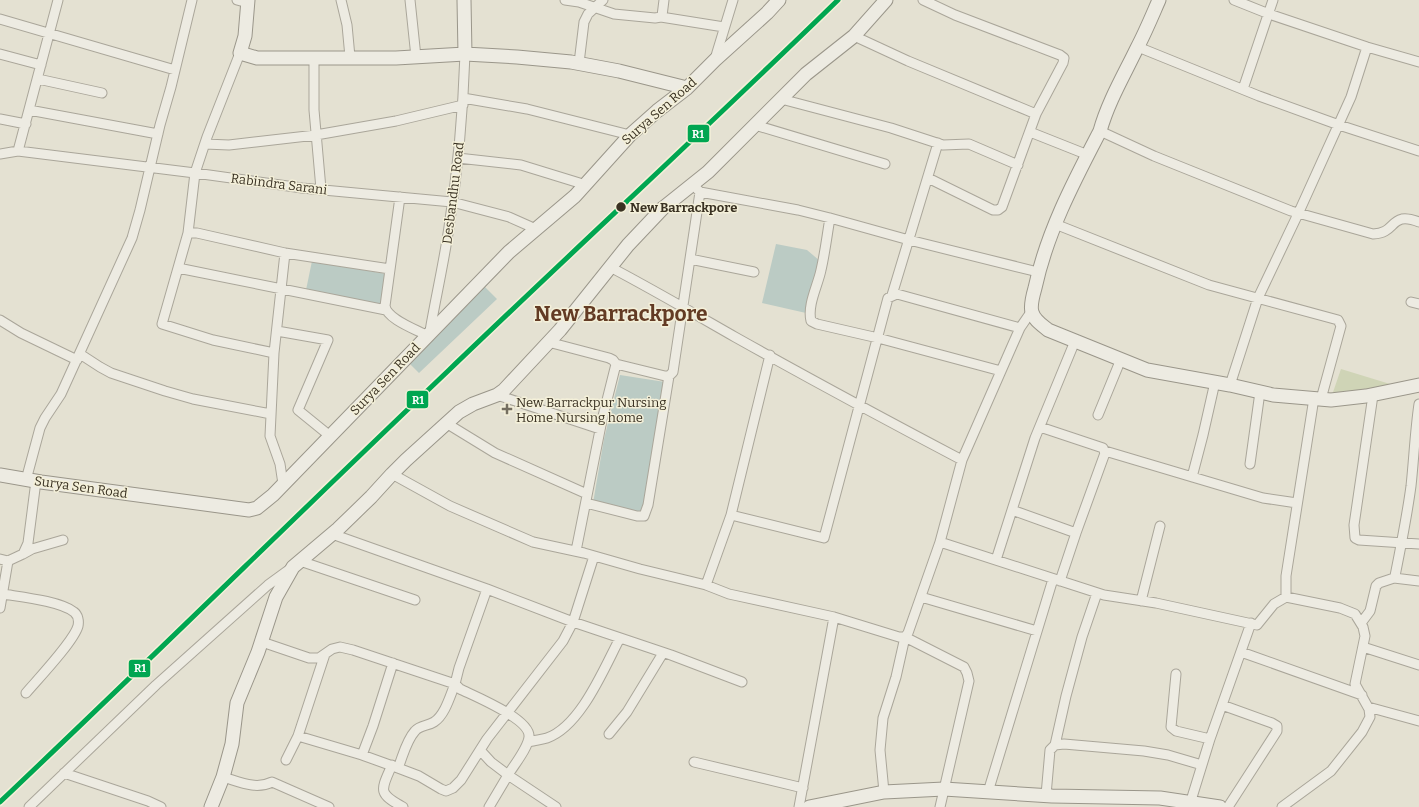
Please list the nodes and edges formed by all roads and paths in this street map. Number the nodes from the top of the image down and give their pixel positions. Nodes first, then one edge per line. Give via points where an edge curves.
1 (58, 0) edge
2 (192, 0) edge
3 (341, 0) edge
4 (410, 0) edge
5 (464, 0) edge
6 (565, 0) edge
7 (603, 0) edge
8 (664, 0) edge
9 (733, 0) edge
10 (779, 0) edge
11 (886, 0) edge
12 (923, 0) edge
13 (1159, 0) edge
14 (1234, 0) edge
15 (1273, 0) edge
16 (245, 1) edge
17 (595, 8) junction
18 (1269, 14) junction
19 (661, 17) junction
20 (0, 19) edge
21 (724, 27) junction
22 (49, 34) junction
23 (854, 36) junction
24 (1138, 47) junction
25 (1367, 48) junction
26 (240, 53) junction
27 (0, 54) edge
28 (465, 54) junction
29 (314, 57) junction
30 (416, 57) junction
31 (350, 58) junction
32 (715, 60) junction
33 (1419, 62) edge
34 (579, 63) junction
35 (41, 65) junction
36 (175, 70) junction
37 (38, 79) junction
38 (687, 88) junction
39 (1243, 89) junction
40 (102, 92) dead end
41 (781, 100) junction
42 (463, 102) junction
43 (30, 110) junction
44 (1036, 114) junction
45 (0, 119) edge
46 (26, 124) junction
47 (755, 125) junction
48 (1339, 125) junction
49 (1100, 131) junction
50 (1030, 132) junction
51 (158, 134) junction
52 (316, 135) junction
53 (630, 135) junction
54 (938, 143) junction
55 (205, 144) junction
56 (18, 151) junction
57 (1419, 151) edge
58 (0, 154) edge
59 (1088, 155) junction
60 (458, 158) junction
61 (885, 164) dead end
62 (1018, 165) junction
63 (150, 168) junction
64 (195, 173) junction
65 (928, 178) junction
66 (586, 185) junction
67 (697, 188) junction
68 (321, 189) junction
69 (400, 197) junction
70 (452, 202) junction
71 (1298, 214) junction
72 (830, 218) junction
73 (1419, 222) edge
74 (1055, 224) junction
75 (536, 229) junction
76 (188, 233) junction
77 (909, 240) junction
78 (285, 253) junction
79 (690, 260) junction
80 (610, 267) junction
81 (178, 268) junction
82 (390, 269) junction
83 (754, 272) dead end
84 (1038, 272) junction
85 (281, 290) junction
86 (892, 295) junction
87 (1258, 298) junction
88 (682, 306) junction
89 (386, 310) junction
90 (1031, 312) junction
91 (0, 320) edge
92 (1020, 328) junction
93 (277, 331) junction
94 (428, 333) junction
95 (878, 338) junction
96 (1075, 341) junction
97 (548, 342) junction
98 (274, 353) junction
99 (770, 356) junction
100 (79, 357) junction
101 (1121, 359) junction
102 (616, 364) junction
103 (1001, 371) junction
104 (670, 376) junction
105 (1215, 382) junction
106 (1230, 385) junction
107 (1419, 385) edge
108 (1260, 392) junction
109 (497, 395) junction
110 (1373, 395) junction
111 (1317, 398) junction
112 (860, 406) junction
113 (1419, 409) edge
114 (271, 414) junction
115 (1098, 415) dead end
116 (446, 423) junction
117 (1040, 427) junction
118 (600, 429) junction
119 (330, 436) junction
120 (1105, 450) junction
121 (962, 460) junction
122 (1250, 464) dead end
123 (392, 474) junction
124 (0, 475) edge
125 (1192, 477) junction
126 (31, 480) junction
127 (283, 484) junction
128 (587, 498) junction
129 (1297, 503) junction
130 (1012, 510) junction
131 (731, 515) junction
132 (1160, 526) dead end
133 (1076, 533) junction
134 (332, 534) junction
135 (63, 540) dead end
136 (940, 542) junction
137 (1402, 542) junction
138 (1419, 544) edge
139 (576, 551) junction
140 (23, 554) junction
141 (594, 556) junction
142 (4, 560) edge
143 (996, 560) junction
144 (296, 564) junction
145 (1394, 578) junction
146 (1057, 580) junction
147 (1419, 581) edge
148 (706, 585) junction
149 (487, 589) junction
150 (1097, 593) junction
151 (3, 594) junction
152 (1286, 597) junction
153 (921, 598) junction
154 (415, 600) dead end
155 (1141, 601) junction
156 (0, 608) edge
157 (834, 617) junction
158 (572, 622) junction
159 (1251, 623) junction
160 (1361, 623) junction
161 (1038, 631) junction
162 (905, 637) junction
163 (620, 638) junction
164 (262, 642) junction
165 (1363, 647) junction
166 (1241, 652) junction
167 (663, 653) junction
168 (325, 654) junction
169 (393, 663) junction
170 (1419, 665) edge
171 (1176, 674) dead end
172 (742, 682) dead end
173 (455, 684) junction
174 (26, 693) dead end
175 (1362, 695) junction
176 (1222, 705) junction
177 (1368, 707) junction
178 (507, 712) junction
179 (1419, 721) edge
180 (609, 734) dead end
181 (298, 736) junction
182 (1210, 739) junction
183 (528, 742) junction
184 (1055, 745) junction
185 (480, 750) junction
186 (362, 755) junction
187 (286, 760) dead end
188 (694, 762) dead end
189 (1202, 765) junction
190 (395, 766) junction
191 (64, 773) junction
192 (508, 775) junction
193 (223, 777) junction
194 (803, 788) junction
195 (944, 789) junction
196 (884, 792) junction
197 (988, 792) junction
198 (1046, 795) junction
199 (1088, 802) edge
200 (855, 803) edge
201 (1190, 805) edge
202 (29, 807) edge
203 (161, 807) edge
204 (210, 807) edge
205 (329, 807) edge
206 (403, 807) edge
207 (488, 807) edge
208 (556, 807) edge
209 (799, 807) edge
210 (809, 807) edge
211 (940, 807) edge
212 (1220, 807) edge
213 (1228, 807) edge
214 (1282, 807) edge

1 - 22 street
2 - 36 street
3 - 31 street via 347,25
4 - 30 street
5 - 28 street
6 - 17 street
7 - 17 street
8 - 19 street
9 - 21 street
10 - 32 street, Surya Sen Road
11 - 23 street
12 - 44 street via 1064,58
13 - 24 street
14 - 18 street
15 - 18 street
16 - 26 street via 245,36
17 - 19 street via 628,16
17 - 34 street via 584,22
18 - 25 street
18 - 39 street
19 - 21 street
20 - 22 street
21 - 32 street
22 - 35 street
22 - 36 street
23 - 41 street via 806,74
23 - 44 street
24 - 39 street
24 - 49 street via 1120,81
25 - 33 street
25 - 48 street
26 - 29 street via 257,58
26 - 55 street
27 - 35 street
28 - 30 street
28 - 34 street
28 - 42 street, Desbandhu Road
29 - 31 street
29 - 52 street
30 - 31 street
32 - 38 street, Surya Sen Road
34 - 38 street
35 - 37 street
36 - 51 street
37 - 40 street
37 - 43 street
38 - 53 street, Surya Sen Road
39 - 48 street
41 - 47 street
41 - 54 street via 891,128
42 - 52 street via 396,121
42 - 53 street via 527,109
42 - 60 street, Desbandhu Road
43 - 46 street
43 - 51 street
44 - 50 street
45 - 46 street
46 - 56 street
47 - 61 street
47 - 67 street via 708,172
48 - 57 street
48 - 71 street
49 - 59 street
49 - 71 street via 1154,156
50 - 59 street
50 - 62 street
51 - 63 street
52 - 55 street via 229,145
52 - 68 street
53 - 66 street, Surya Sen Road
54 - 62 street via 969,144
54 - 65 street
55 - 64 street
56 - 58 street, Rabindra Sarani
56 - 63 street, Rabindra Sarani
59 - 74 street
60 - 66 street via 521,165
60 - 70 street, Desbandhu Road
62 - 65 street via 1002,207 998,210 993,210
63 - 64 street, Rabindra Sarani
63 - 100 street via 132,238
64 - 68 street, Rabindra Sarani
64 - 76 street
65 - 77 street
66 - 75 street, Surya Sen Road
67 - 72 street
67 - 79 street
67 - 80 street via 663,208
68 - 69 street, Rabindra Sarani
69 - 70 street, Rabindra Sarani
69 - 82 street
70 - 75 street, Rabindra Sarani via 498,214
70 - 94 street, Desbandhu Road via 445,253
71 - 73 street via 1373,234 1382,234 1402,219
71 - 87 street
72 - 77 street
72 - 95 street via 822,268 812,303 811,321
74 - 84 street
74 - 87 street via 1209,285
75 - 94 street, Surya Sen Road via 508,252
76 - 78 street
76 - 81 street
77 - 84 street
77 - 86 street
78 - 82 street
78 - 85 street
79 - 83 street
79 - 88 street
80 - 88 street
80 - 97 street
81 - 85 street
81 - 98 street via 162,324 212,340
82 - 89 street
84 - 90 street
85 - 89 street
85 - 93 street
86 - 92 street
86 - 95 street via 888,298
87 - 106 street
87 - 111 street via 1338,320 1340,323
88 - 99 street
88 - 104 street via 673,372
89 - 94 street via 388,314 408,326
90 - 92 street
90 - 96 street via 1048,330
91 - 100 street via 21,333
92 - 103 street
93 - 98 street
93 - 119 street via 328,340 298,410
94 - 119 street, Surya Sen Road
95 - 103 street
95 - 112 street
96 - 101 street
96 - 117 street
97 - 102 street via 609,358
97 - 109 street
98 - 114 street
99 - 112 street
99 - 131 street
100 - 114 street via 111,373 165,391
100 - 126 street via 61,394 40,428
101 - 105 street via 1147,370
101 - 115 street
102 - 104 street
102 - 118 street
103 - 121 street
104 - 128 street via 644,516 637,516
105 - 106 street
105 - 125 street
106 - 108 street
107 - 110 street
108 - 111 street
108 - 122 street
109 - 116 street via 458,412
109 - 118 street
110 - 111 street via 1331,400
110 - 137 street via 1354,534 1358,540
111 - 129 street
112 - 121 street
112 - 131 street via 824,538
113 - 137 street
114 - 127 street via 270,436 280,464
116 - 123 street
116 - 128 street via 495,453
117 - 120 street
117 - 130 street
118 - 128 street
119 - 127 street, Surya Sen Road
120 - 125 street
120 - 133 street
121 - 136 street
123 - 134 street
123 - 139 street via 450,506 534,542
124 - 126 street, Surya Sen Road
125 - 129 street via 1262,498
126 - 127 street, Surya Sen Road via 249,510 264,504
126 - 140 street via 28,543
128 - 139 street
129 - 152 street via 1286,576
130 - 133 street
130 - 143 street
131 - 148 street
132 - 155 street
133 - 146 street
134 - 144 street
134 - 149 street
135 - 140 street
136 - 143 street
136 - 153 street
137 - 138 street
137 - 145 street
139 - 141 street
140 - 142 street
141 - 148 street
141 - 158 street
142 - 151 street
143 - 146 street
144 - 154 street
144 - 164 street via 276,597
144 - 191 street via 217,630
145 - 147 street
145 - 160 street via 1376,586 1370,611
146 - 150 street
146 - 161 street
148 - 157 street via 729,594
149 - 158 street
149 - 173 street
150 - 155 street
150 - 184 street via 1082,637
151 - 156 street
151 - 174 street via 45,601 67,608 75,612 78,618 73,637
152 - 159 street via 1274,604 1257,625
152 - 160 street via 1340,608 1355,614
153 - 161 street
153 - 162 street
155 - 159 street
157 - 162 street
157 - 194 street
158 - 163 street
158 - 178 street via 563,641 548,662
159 - 166 street
160 - 165 street via 1365,636
161 - 197 street
162 - 195 street via 964,667 967,673 966,695
162 - 196 street via 884,718 880,750
163 - 167 street
163 - 183 street via 592,692 574,718 547,738
164 - 168 street via 309,658 319,658
164 - 193 street via 237,703 232,744
165 - 170 street
165 - 175 street via 1355,684
166 - 175 street
166 - 176 street
167 - 172 street
167 - 180 street via 627,712
168 - 169 street via 340,647
168 - 181 street
169 - 173 street
169 - 186 street
171 - 182 street via 1171,727 1176,731
173 - 178 street via 460,690
173 - 190 street via 442,713 435,721 415,730
175 - 177 street
176 - 182 street
176 - 213 street via 1277,726 1277,731
177 - 179 street
177 - 214 street via 1370,717 1362,732 1331,771
178 - 183 street via 526,728 530,735
178 - 185 street
181 - 186 street
181 - 187 street
182 - 189 street
183 - 192 street
184 - 189 street via 1168,754
184 - 198 street via 1050,750
185 - 190 street via 461,780 446,791
185 - 192 street
186 - 190 street
188 - 194 street
189 - 201 street
190 - 206 street via 383,787 383,792 387,798
191 - 202 street
191 - 203 street
192 - 207 street
192 - 208 street
193 - 204 street
193 - 205 street via 250,785 265,786 272,782
194 - 209 street
195 - 196 street
195 - 197 street
195 - 211 street
196 - 200 street
197 - 198 street
198 - 199 street
199 - 201 street via 1160,798
200 - 210 street
201 - 212 street

